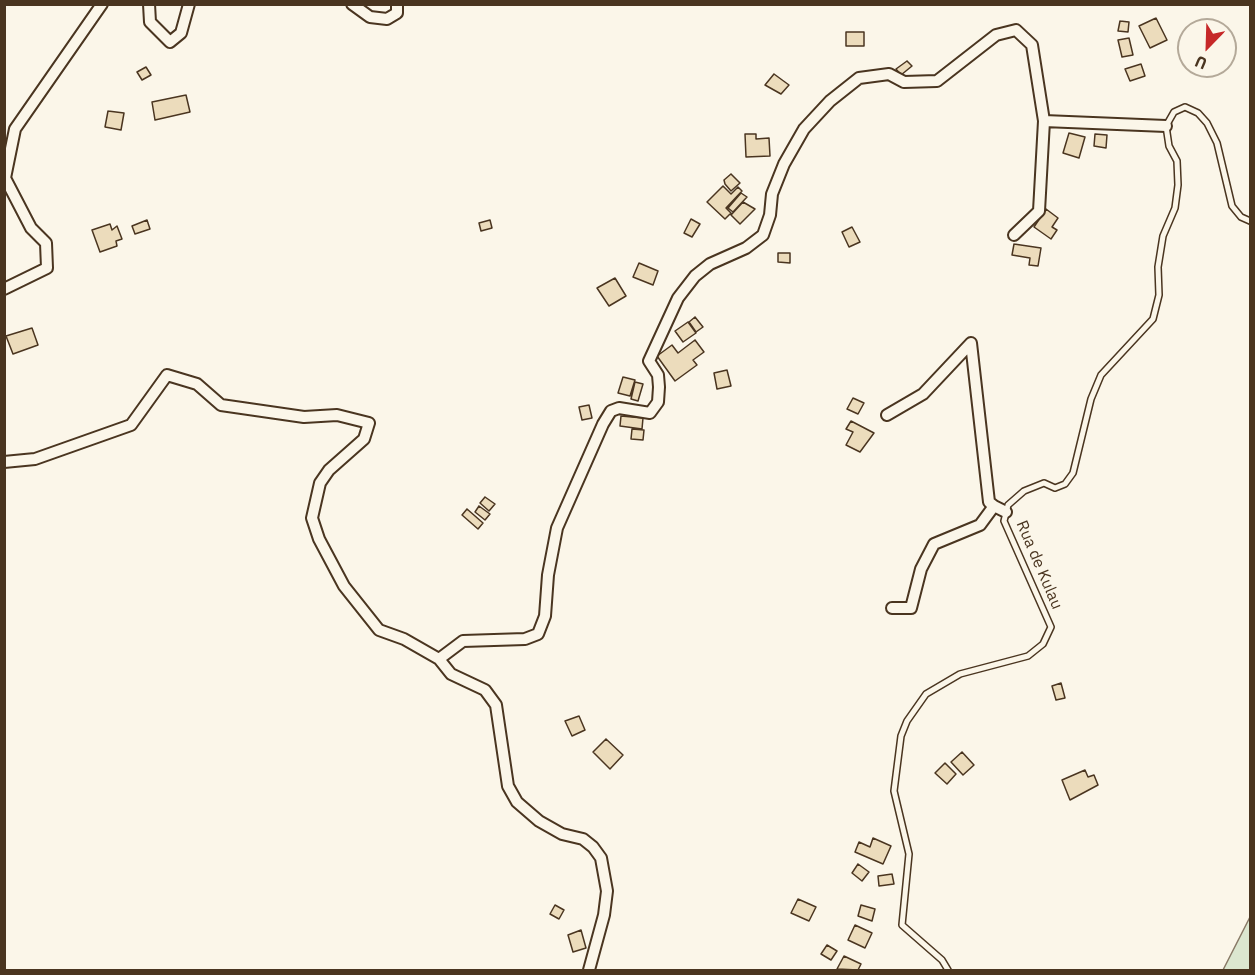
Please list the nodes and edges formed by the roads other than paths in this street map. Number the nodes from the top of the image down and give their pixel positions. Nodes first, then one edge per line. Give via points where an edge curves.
1 (102, 4) edge
2 (149, 4) edge
3 (189, 4) edge
4 (352, 4) edge
5 (397, 4) edge
6 (1044, 121) junction
7 (1166, 126) junction
8 (1251, 221) edge
9 (1014, 235) dead end
10 (4, 289) edge
11 (887, 415) dead end
12 (4, 462) edge
13 (994, 506) junction
14 (1006, 512) junction
15 (892, 608) dead end
16 (439, 659) junction
17 (589, 970) edge
18 (948, 970) edge

1 - 10 street via 15,129 5,178 31,228 46,243 47,268
2 - 3 street via 150,22 170,42 181,33
4 - 5 street via 370,17 387,19 397,13
6 - 7 street
6 - 9 street via 1039,211
6 - 16 street via 1032,45 1016,30 996,35 937,81 904,82 889,74 859,78 830,101 804,129 784,164 763,235 746,248 710,264 678,298 649,361 658,375 658,402 650,413 619,408 611,411 603,424 557,528 538,634 525,639 464,641
7 - 8 lane via 1174,112 1185,106 1207,123 1217,142 1232,206 1241,217
7 - 14 lane, Rua de Kulau via 1169,146 1177,161 1178,185 1158,267 1159,295 1153,319 1101,375 1091,399 1073,473 1065,484 1055,488 1044,483 1024,491 1008,505
11 - 13 street via 923,394 971,343 989,502
12 - 16 street via 35,459 131,425 167,375 197,384 221,405 304,417 337,415 369,423 364,440 320,483 312,518 344,586 366,616 379,630
13 - 14 street
13 - 15 street via 980,525 934,544 921,569 912,608
14 - 18 lane, Rua de Kulau via 1004,521 1051,627 1042,644 1028,656 960,674 926,694 901,736 894,791 909,854 903,925
16 - 17 street via 451,674 485,690 496,705 508,786 517,802 562,834 583,839 601,858 607,891

